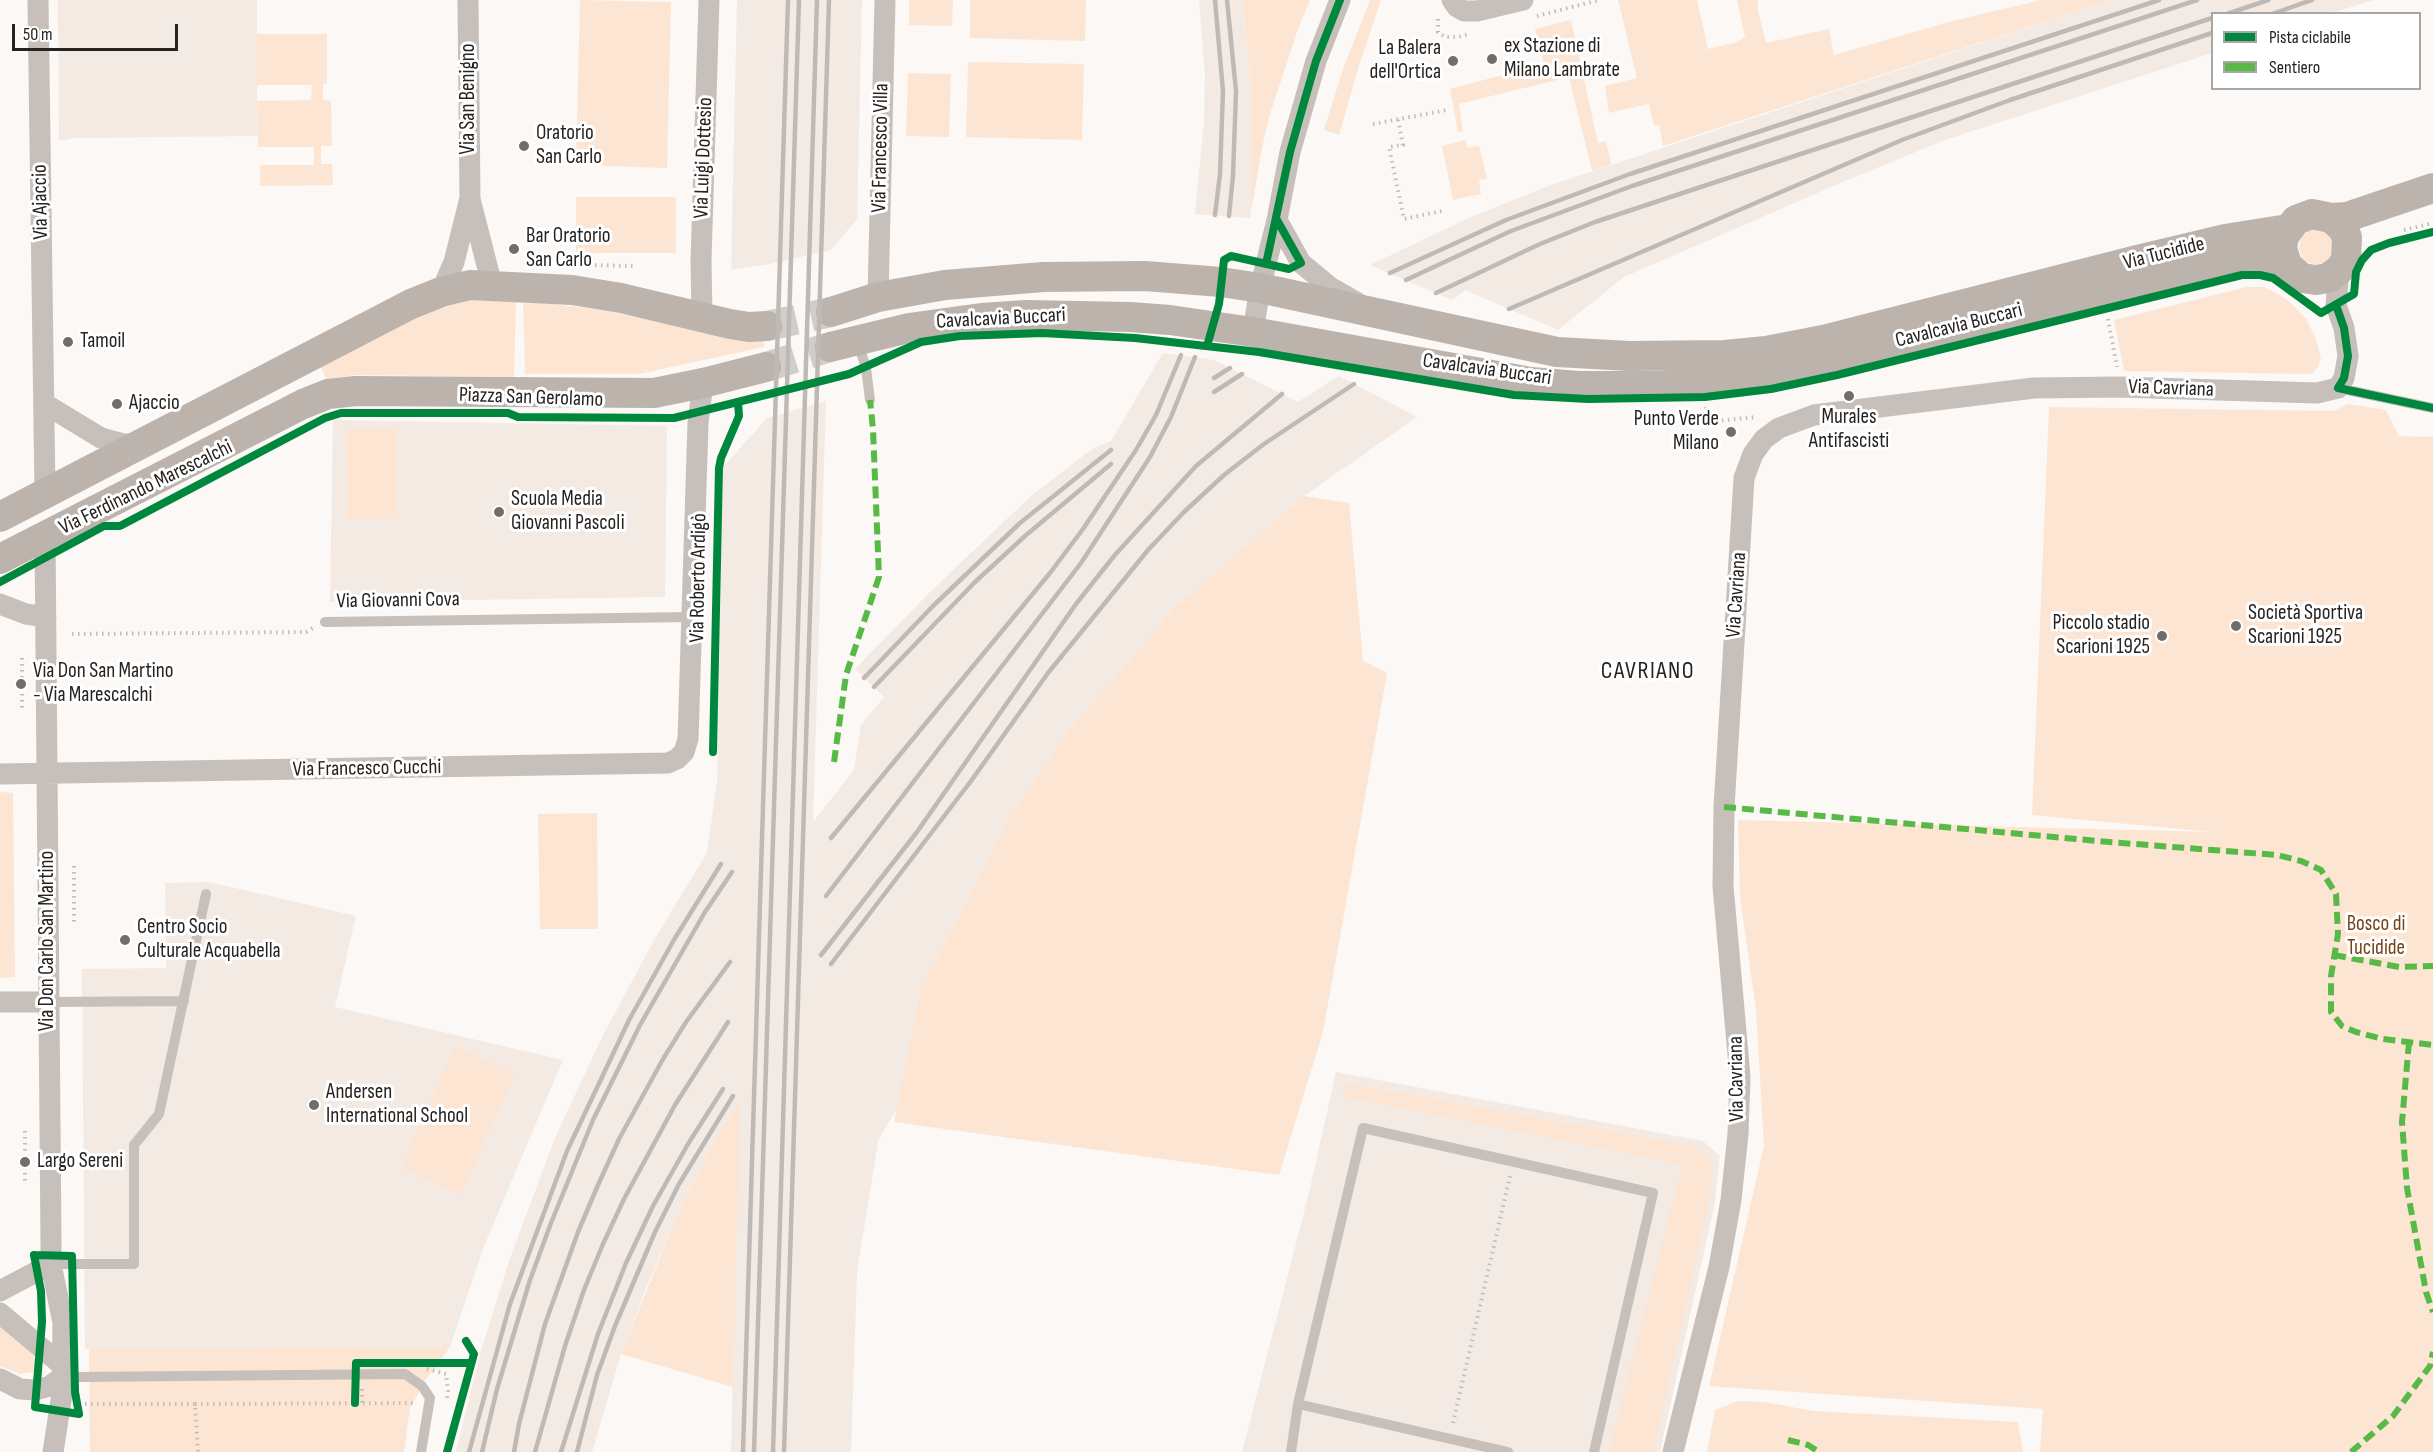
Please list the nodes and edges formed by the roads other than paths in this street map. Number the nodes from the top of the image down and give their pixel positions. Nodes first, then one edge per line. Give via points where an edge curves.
1 (38, 0) edge
2 (468, 0) edge
3 (709, 0) edge
4 (885, 0) edge
5 (1340, 0) edge
6 (1452, 0) edge
7 (1524, 0) edge
8 (2433, 188) edge
9 (470, 198) junction
10 (2433, 210) edge
11 (2331, 218) junction
12 (1277, 220) junction
13 (2288, 229) junction
14 (2344, 261) junction
15 (2300, 274) junction
16 (492, 285) junction
17 (1260, 288) junction
18 (441, 292) junction
19 (2046, 296) junction
20 (878, 297) junction
21 (2336, 305) junction
22 (831, 312) tunnel mouth
23 (1379, 315) junction
24 (702, 317) junction
25 (767, 326) tunnel mouth
26 (1253, 333) junction
27 (844, 343) joint
28 (766, 367) tunnel mouth
29 (703, 384) junction
30 (2338, 388) junction
31 (469, 391) joint
32 (870, 400) dead end
33 (45, 404) junction
34 (2433, 408) edge
35 (141, 444) junction
36 (45, 493) junction
37 (0, 517) edge
38 (45, 536) junction
39 (0, 559) edge
40 (0, 604) edge
41 (46, 617) junction
42 (692, 617) junction
43 (325, 622) road end
44 (684, 752) joint
45 (0, 774) edge
46 (47, 774) junction
47 (206, 894) dead end
48 (184, 1001) junction
49 (0, 1002) edge
50 (48, 1002) junction
51 (51, 1264) junction
52 (0, 1292) edge
53 (0, 1313) edge
54 (70, 1378) junction
55 (0, 1379) edge
56 (1298, 1404) junction
57 (53, 1452) edge
58 (421, 1452) edge
59 (1291, 1452) edge
60 (1508, 1452) edge
61 (1594, 1452) edge
62 (1674, 1452) edge

1 - 33 street, Via Ajaccio
2 - 9 street, Via San Benigno
3 - 24 street, Via Luigi Dottesio
4 - 20 street, Via Francesco Villa
5 - 12 street via 1303,106
6 - 7 street via 1464,11 1477,11
8 - 11 street, Via Tucidide via 2355,215
9 - 16 street, Via San Benigno
9 - 18 street, Via San Benigno via 452,268
10 - 14 street via 2380,226 2359,239
11 - 13 street, Via Tucidide via 2307,215
11 - 14 street via 2346,234
12 - 17 street
12 - 23 street, Cavalcavia Buccari via 1301,263 1330,287
13 - 15 street via 2282,248
13 - 19 street, Via Tucidide via 2214,242
14 - 15 street via 2328,278
14 - 21 street
15 - 19 street, Via Tucidide via 2257,260 2229,262
15 - 21 street
16 - 18 street
16 - 24 street via 572,290
17 - 20 street, Cavalcavia Buccari via 1180,279 1043,277 945,285
17 - 23 street, Cavalcavia Buccari
17 - 26 street
18 - 35 street, Via Ferdinando Marescalchi
19 - 23 street, Cavalcavia Buccari via 1766,351 1683,357 1557,352
19 - 26 street, Cavalcavia Buccari via 1832,364 1705,384 1531,382
20 - 22 street, Cavalcavia Buccari
21 - 30 street via 2348,356
24 - 25 street via 749,327
26 - 27 street, Cavalcavia Buccari via 1170,320 1077,315 992,317
27 - 32 lane via 866,368
28 - 29 street, Piazza San Gerolamo
29 - 31 street, Piazza San Gerolamo via 654,393
29 - 42 street, Via Roberto Ardigò via 698,423
30 - 34 lane
30 - 62 street, Via Cavriana via 2317,393 2034,388 1814,414 1779,428 1753,454 1744,478 1723,886 1740,1077 1738,1134 1719,1267
31 - 38 street, Via Ferdinando Marescalchi via 328,394 127,490
33 - 35 street via 101,438
33 - 36 street, Via Ajaccio
35 - 36 street, Via Ferdinando Marescalchi via 113,464
36 - 37 street, Via Ferdinando Marescalchi
36 - 38 street, Via Ferdinando Marescalchi
38 - 39 street, Via Ferdinando Marescalchi
38 - 41 street, Via Don Carlo San Martino
40 - 41 street
41 - 46 street, Via Don Carlo San Martino
42 - 43 lane, Via Giovanni Cova
42 - 44 street, Via Roberto Ardigò
44 - 46 street, Via Francesco Cucchi via 668,763
45 - 46 street, Via Francesco Cucchi
46 - 50 street, Via Don Carlo San Martino
47 - 48 lane
48 - 50 lane
48 - 51 lane via 159,1114 134,1145 134,1264
49 - 50 street
50 - 51 street, Via Don Carlo San Martino
51 - 52 street
51 - 54 street, Via Don Carlo San Martino
53 - 54 street
54 - 55 street via 36,1390 20,1389
54 - 57 street, Via Don Carlo San Martino via 70,1408
54 - 58 lane via 405,1374 422,1386 430,1398
56 - 59 lane
56 - 60 lane
56 - 61 lane via 1363,1128 1653,1193

